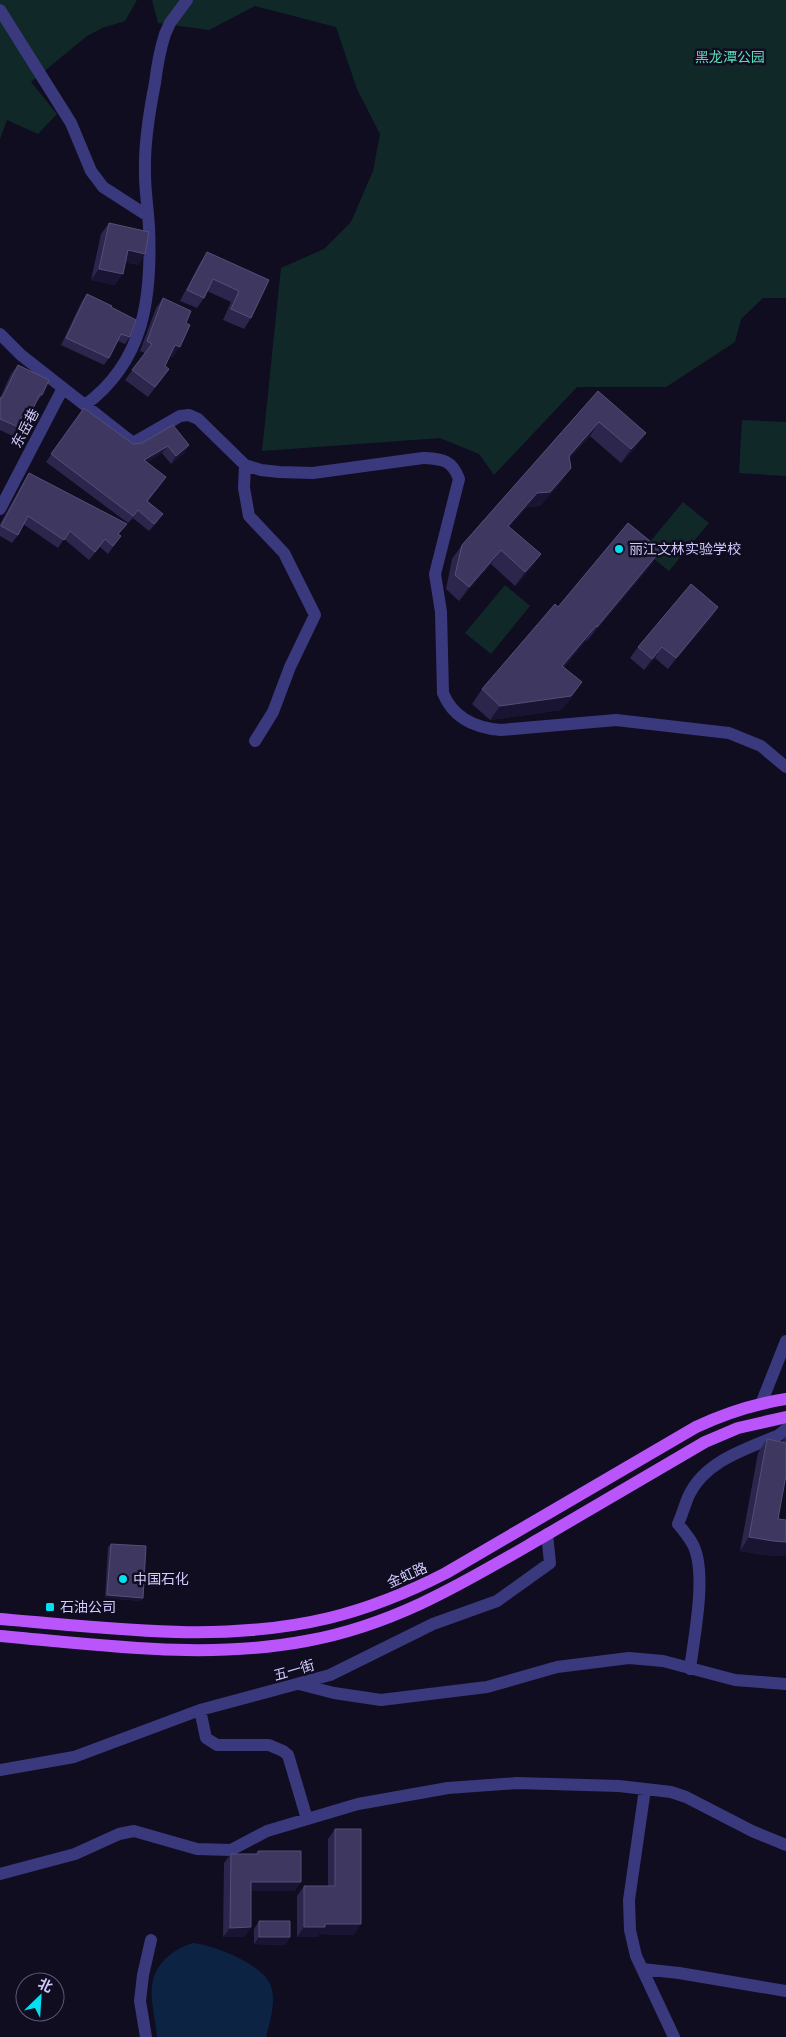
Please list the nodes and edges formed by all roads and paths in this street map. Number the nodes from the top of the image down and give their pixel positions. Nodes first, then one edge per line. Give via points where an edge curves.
1 (187, 0) edge
2 (0, 10) edge
3 (148, 216) junction
4 (0, 334) edge
5 (63, 388) junction
6 (85, 405) junction
7 (245, 465) junction
8 (0, 509) edge
9 (255, 741) dead end
10 (786, 767) edge
11 (786, 1341) edge
12 (786, 1399) edge
13 (761, 1404) junction
14 (786, 1417) edge
15 (786, 1430) edge
16 (547, 1534) junction
17 (0, 1619) edge
18 (0, 1636) edge
19 (690, 1669) junction
20 (299, 1684) junction
21 (786, 1684) edge
22 (200, 1710) junction
23 (0, 1770) edge
24 (645, 1789) junction
25 (307, 1819) junction
26 (786, 1846) edge
27 (0, 1874) edge
28 (151, 1940) dead end
29 (642, 1969) junction
30 (786, 1991) edge
31 (146, 2037) edge
32 (674, 2037) edge

1 - 3 street via 170,24 161,45 146,129
2 - 3 street via 71,124 91,171 103,187
3 - 6 street via 148,290 137,340 117,375
4 - 5 street
5 - 6 street
5 - 8 street, 东岳巷
6 - 7 street via 133,442 180,416 194,416
7 - 9 street via 244,488 250,516 284,553 315,615 273,712
7 - 10 street via 279,472 313,473 423,458 444,461 456,469 459,479 435,578 442,612 443,693 454,711 469,722 501,730 616,720 729,733 761,746
11 - 13 street
12 - 13 main road, 金虹路
13 - 17 main road, 金虹路 via 732,1411 696,1427 446,1573 356,1611 302,1624 209,1632 145,1632
14 - 16 main road via 738,1428 705,1442
15 - 19 street via 722,1461 690,1494 678,1524 693,1544 700,1578
16 - 18 main road via 455,1588 411,1609 361,1628 306,1641 242,1648 177,1650
16 - 20 street, 五一街 via 550,1563 497,1601 433,1624 330,1675
19 - 20 street via 629,1658 557,1667 487,1687 381,1700 334,1694
19 - 21 street via 735,1680
20 - 22 street, 五一街
22 - 23 street, 五一街 via 74,1756
22 - 25 street via 206,1738 216,1745 269,1745 288,1755
24 - 25 street via 517,1783 482,1785 384,1798
24 - 26 street via 686,1797
24 - 29 street via 628,1915 632,1943
25 - 27 street via 267,1831 231,1850 197,1849 134,1831 119,1834 75,1854
28 - 31 street via 140,2001
29 - 30 street
29 - 32 street

